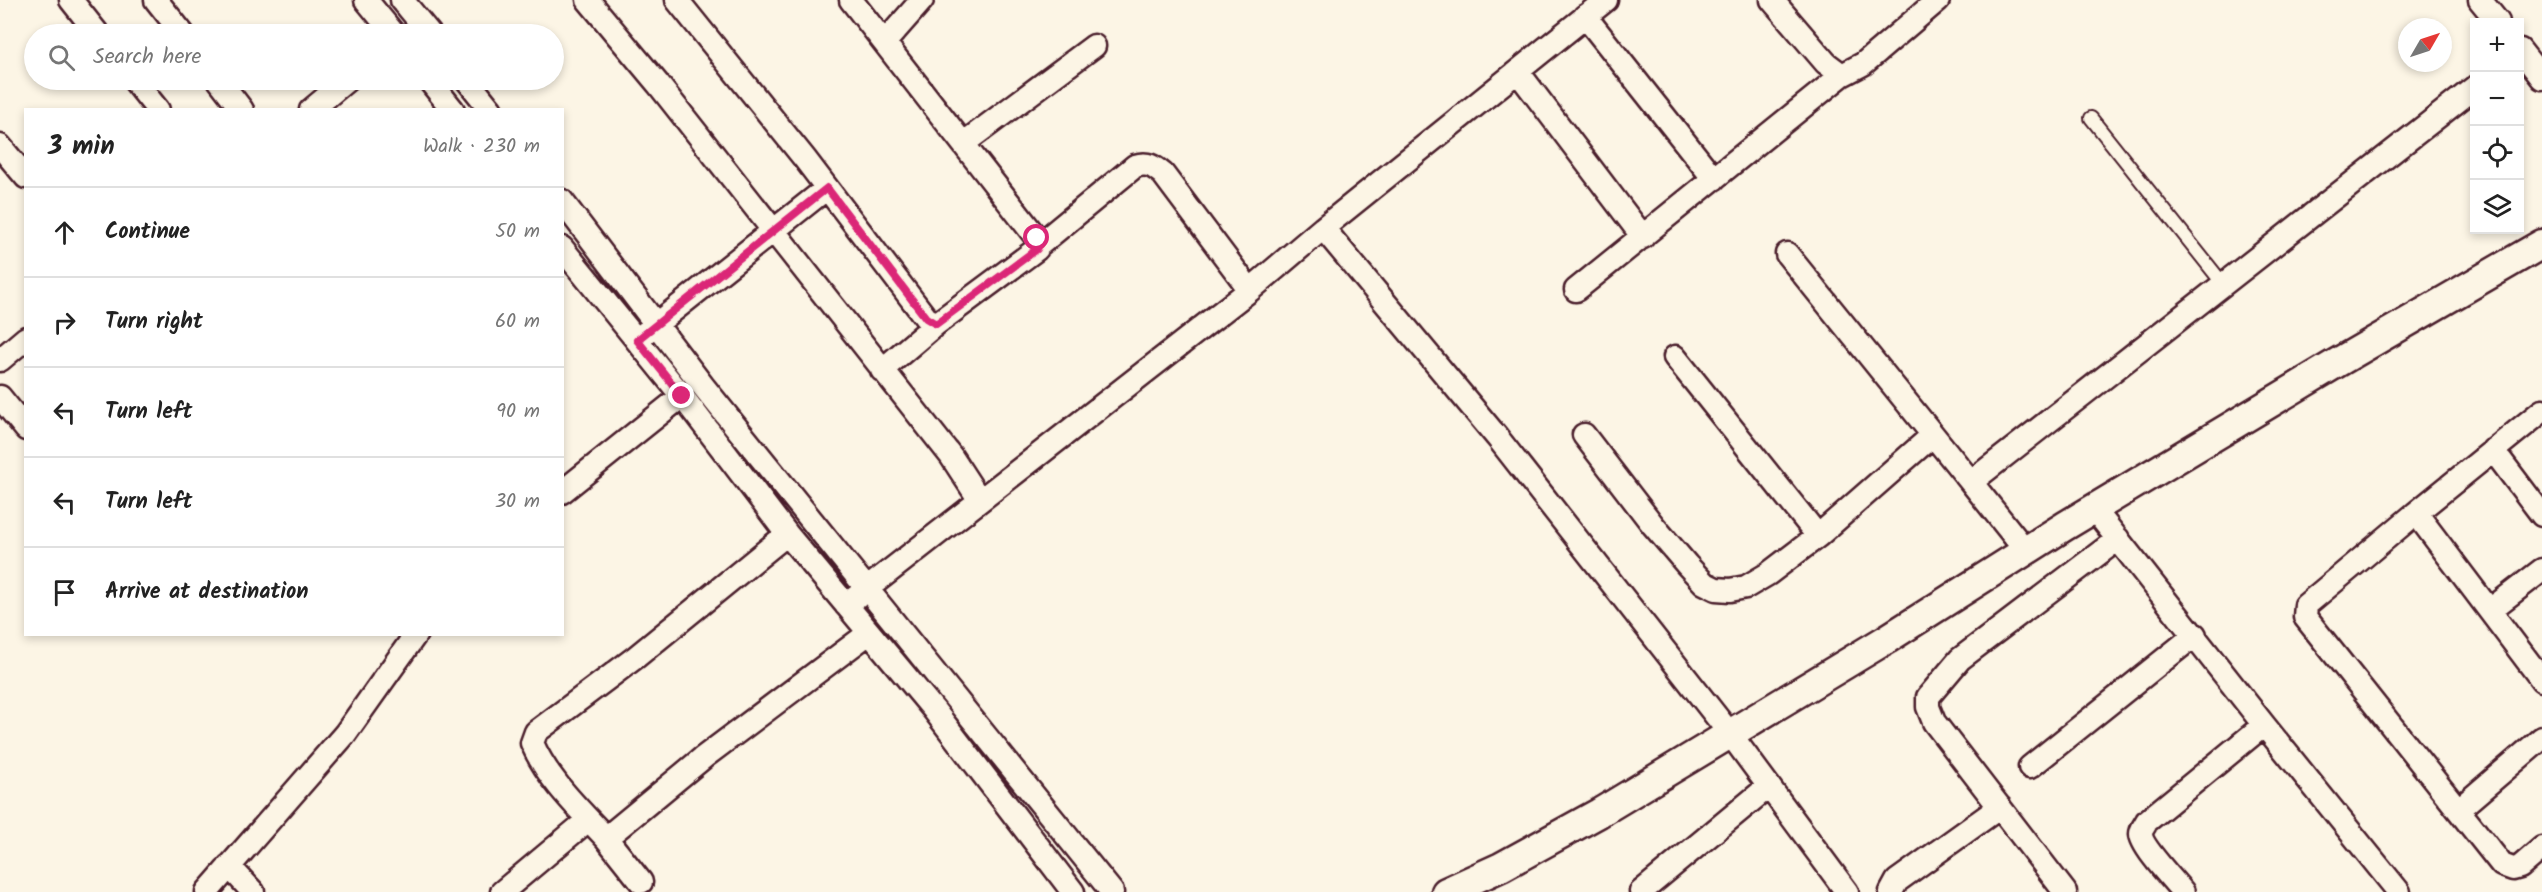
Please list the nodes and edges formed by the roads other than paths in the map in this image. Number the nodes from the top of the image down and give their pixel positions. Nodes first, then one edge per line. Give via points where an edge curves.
1 (71, 0) edge
2 (156, 0) edge
3 (366, 0) edge
4 (402, 0) edge
5 (588, 0) edge
6 (677, 0) edge
7 (851, 0) edge
8 (922, 0) edge
9 (1606, 0) edge
10 (1772, 0) edge
11 (1938, 0) edge
12 (2480, 0) edge
13 (1586, 15) junction
14 (2495, 18) edge
15 (90, 24) edge
16 (175, 24) edge
17 (386, 24) edge
18 (422, 24) edge
19 (885, 42) junction
20 (1094, 46) dead end
21 (2524, 56) edge
22 (1518, 72) junction
23 (1842, 75) junction
24 (2542, 78) edge
25 (142, 90) edge
26 (227, 90) edge
27 (335, 90) edge
28 (437, 90) edge
29 (475, 90) edge
30 (2470, 92) edge
31 (156, 108) edge
32 (240, 108) edge
33 (312, 108) edge
34 (451, 108) edge
35 (489, 108) edge
36 (2091, 118) dead end
37 (964, 143) junction
38 (0, 146) edge
39 (24, 175) edge
40 (1714, 179) junction
41 (827, 188) junction
42 (564, 204) edge
43 (1323, 228) junction
44 (772, 232) junction
45 (1643, 237) junction
46 (1039, 245) junction
47 (564, 250) edge
48 (2539, 252) edge
49 (1787, 254) dead end
50 (2224, 285) junction
51 (1250, 290) junction
52 (1576, 290) dead end
53 (657, 324) junction
54 (936, 324) junction
55 (24, 340) edge
56 (637, 340) junction
57 (1675, 357) dead end
58 (0, 360) edge
59 (882, 370) junction
60 (682, 396) junction
61 (0, 397) edge
62 (2542, 411) edge
63 (24, 427) edge
64 (1584, 435) dead end
65 (1934, 435) junction
66 (2493, 450) junction
67 (1971, 482) junction
68 (564, 490) edge
69 (979, 499) junction
70 (2094, 509) junction
71 (2416, 513) junction
72 (2542, 515) edge
73 (787, 534) junction
74 (1818, 536) junction
75 (2118, 539) junction
76 (2026, 551) junction
77 (2542, 570) edge
78 (867, 589) junction
79 (846, 605) junction
80 (2490, 610) junction
81 (869, 633) junction
82 (2195, 635) junction
83 (415, 636) edge
84 (2542, 680) edge
85 (2264, 725) junction
86 (1731, 735) junction
87 (2542, 738) edge
88 (2030, 767) dead end
89 (1769, 786) junction
90 (2000, 807) junction
91 (2459, 810) junction
92 (588, 820) junction
93 (606, 838) junction
94 (2542, 848) edge
95 (229, 866) junction
96 (641, 882) dead end
97 (207, 892) edge
98 (253, 892) edge
99 (502, 892) edge
100 (1073, 892) edge
101 (1112, 892) edge
102 (1446, 892) edge
103 (1641, 892) edge
104 (1847, 892) edge
105 (1891, 892) edge
106 (2065, 892) edge
107 (2183, 892) edge
108 (2399, 892) edge

1 - 15 street
2 - 16 street
3 - 17 street
4 - 18 street
5 - 44 street
6 - 41 street
7 - 19 street
8 - 19 street
9 - 13 street
10 - 23 street via 1826,63
11 - 23 street via 1863,64
12 - 14 street
13 - 22 street
13 - 40 street
19 - 37 street
20 - 37 street
21 - 24 street
22 - 43 street
22 - 45 street
23 - 40 street
25 - 31 street
26 - 32 street
27 - 33 street
28 - 34 street
29 - 35 street
30 - 50 street
36 - 50 lane
37 - 46 street
38 - 39 street
40 - 45 street
41 - 44 street
41 - 54 street via 926,318
42 - 53 street
43 - 51 street
43 - 86 street via 1497,437
44 - 53 street
44 - 59 street
45 - 52 street
46 - 51 street via 1135,166 1151,165 1162,174
46 - 54 street
47 - 56 street
48 - 70 street via 2335,364
49 - 65 street
50 - 67 street
51 - 69 street
53 - 56 street
53 - 78 street
54 - 59 street
55 - 58 street
56 - 60 street
57 - 74 street
59 - 69 street via 951,456
60 - 68 street
60 - 73 street
61 - 63 street
62 - 66 street
64 - 74 street via 1653,525 1704,583 1716,589 1746,587
65 - 67 street
65 - 74 street
66 - 71 street
66 - 72 street
67 - 76 street
69 - 78 street
70 - 75 street
70 - 76 street
71 - 80 street
71 - 91 street via 2306,605 2304,611 2309,624
73 - 79 street
73 - 92 street via 636,657 536,732 532,743 537,754
75 - 82 street
75 - 90 street via 1960,658 1928,697 1934,722
76 - 86 street
77 - 80 street
78 - 79 street
78 - 101 street
79 - 81 street
80 - 84 street
81 - 93 street
81 - 100 street via 934,710
82 - 85 street
82 - 88 street
83 - 95 street via 345,734
85 - 107 street via 2142,829 2145,845
85 - 108 street
86 - 89 street
86 - 102 street via 1590,819
87 - 91 street
89 - 103 street
89 - 104 street
90 - 105 street via 1897,881
90 - 106 street
91 - 94 street via 2508,868 2520,867
92 - 93 street
92 - 99 street
93 - 96 street
95 - 97 street
95 - 98 street

